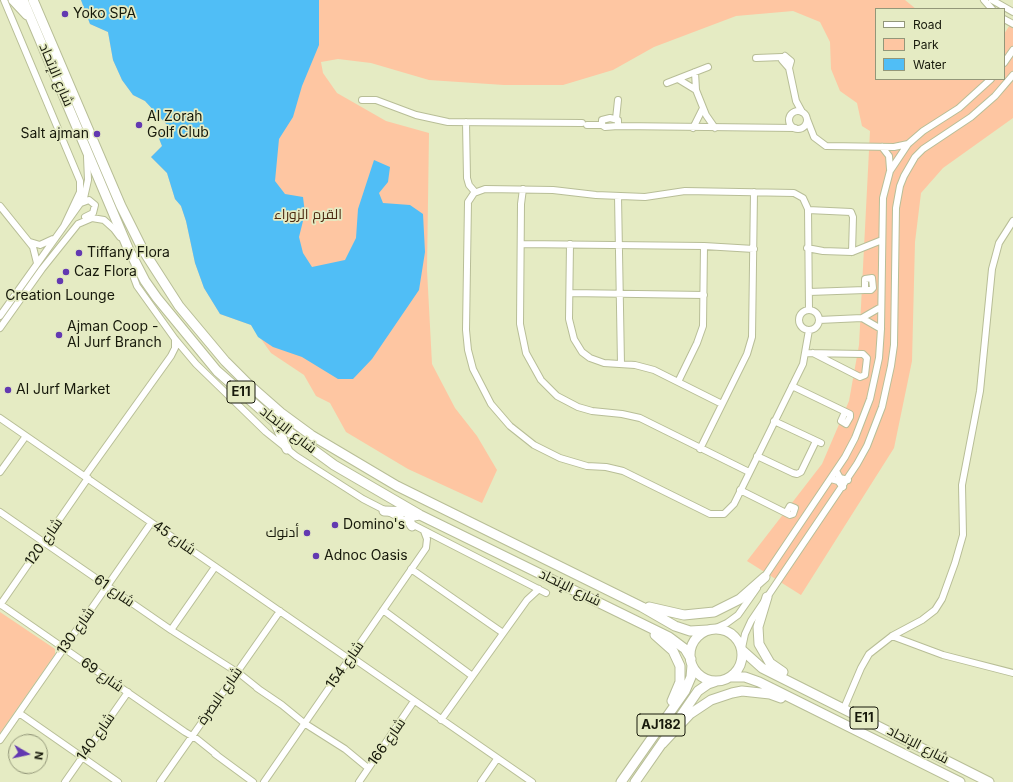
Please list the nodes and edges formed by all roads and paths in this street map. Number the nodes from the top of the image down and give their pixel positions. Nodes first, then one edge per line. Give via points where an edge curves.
1 (4, 0) edge
2 (13, 0) edge
3 (23, 0) edge
4 (33, 0) edge
5 (984, 0) edge
6 (992, 0) edge
7 (991, 8) edge
8 (1013, 12) edge
9 (32, 20) junction
10 (1013, 50) edge
11 (756, 58) dead end
12 (1005, 62) edge
13 (708, 67) dead end
14 (695, 72) junction
15 (1013, 75) edge
16 (678, 79) junction
17 (990, 80) edge
18 (667, 83) dead end
19 (696, 90) junction
20 (362, 100) dead end
21 (618, 100) dead end
22 (796, 101) junction
23 (703, 108) junction
24 (793, 112) junction
25 (802, 112) junction
26 (807, 118) junction
27 (616, 119) junction
28 (789, 119) junction
29 (466, 122) junction
30 (602, 125) junction
31 (618, 126) junction
32 (693, 128) junction
33 (715, 128) junction
34 (775, 129) junction
35 (797, 129) junction
36 (812, 134) junction
37 (908, 144) junction
38 (882, 147) junction
39 (86, 148) junction
40 (890, 171) junction
41 (523, 189) junction
42 (476, 192) junction
43 (754, 192) junction
44 (618, 196) junction
45 (81, 203) junction
46 (0, 206) edge
47 (808, 210) junction
48 (1013, 221) edge
49 (80, 222) junction
50 (64, 226) junction
51 (54, 239) junction
52 (882, 240) junction
53 (30, 242) junction
54 (521, 244) junction
55 (570, 244) junction
56 (618, 245) junction
57 (704, 246) junction
58 (128, 248) junction
59 (808, 248) junction
60 (754, 249) junction
61 (852, 252) junction
62 (136, 260) junction
63 (37, 263) junction
64 (865, 290) dead end
65 (809, 292) junction
66 (570, 293) junction
67 (621, 294) junction
68 (704, 295) junction
69 (881, 308) junction
70 (809, 310) junction
71 (0, 316) edge
72 (862, 318) junction
73 (819, 320) junction
74 (0, 328) edge
75 (881, 329) junction
76 (809, 330) junction
77 (175, 339) junction
78 (187, 353) junction
79 (810, 353) junction
80 (171, 356) junction
81 (621, 364) junction
82 (678, 382) junction
83 (792, 386) junction
84 (722, 404) junction
85 (845, 412) dead end
86 (0, 418) edge
87 (274, 421) junction
88 (774, 421) junction
89 (26, 436) junction
90 (287, 449) junction
91 (700, 449) junction
92 (757, 456) junction
93 (836, 471) junction
94 (0, 472) edge
95 (749, 472) junction
96 (86, 477) junction
97 (831, 479) junction
98 (848, 480) junction
99 (843, 488) junction
100 (740, 490) junction
101 (384, 511) junction
102 (0, 512) edge
103 (417, 513) junction
104 (786, 513) dead end
105 (152, 523) junction
106 (412, 526) junction
107 (424, 531) junction
108 (441, 540) junction
109 (44, 542) junction
110 (426, 548) junction
111 (215, 567) junction
112 (411, 570) junction
113 (764, 577) junction
114 (528, 583) junction
115 (107, 586) junction
116 (539, 589) junction
117 (756, 589) junction
118 (546, 593) dead end
119 (767, 597) junction
120 (527, 600) junction
121 (0, 605) edge
122 (642, 607) junction
123 (383, 610) junction
124 (280, 611) junction
125 (632, 618) junction
126 (711, 629) junction
127 (171, 630) junction
128 (503, 633) junction
129 (892, 636) junction
130 (64, 648) junction
131 (742, 649) junction
132 (350, 658) junction
133 (691, 661) junction
134 (236, 673) junction
135 (1013, 673) edge
136 (471, 675) junction
137 (731, 677) junction
138 (718, 681) junction
139 (801, 688) junction
140 (128, 692) junction
141 (414, 701) junction
142 (798, 701) junction
143 (844, 708) junction
144 (19, 713) junction
145 (440, 720) junction
146 (305, 722) junction
147 (661, 725) junction
148 (191, 737) junction
149 (0, 740) edge
150 (662, 744) junction
151 (82, 757) junction
152 (497, 759) junction
153 (370, 766) junction
154 (239, 771) junction
155 (65, 782) edge
156 (118, 782) edge
157 (160, 782) edge
158 (253, 782) edge
159 (258, 782) edge
160 (264, 782) edge
161 (359, 782) edge
162 (481, 782) edge
163 (532, 782) edge
164 (620, 782) edge
165 (635, 782) edge
166 (960, 782) edge
167 (989, 782) edge

1 - 50 street via 80,181 78,197
2 - 9 highway
3 - 9 highway, شارع الإتحاد / E11
4 - 122 highway, شارع الإتحاد / E11 via 94,144 143,250 179,306 225,362 281,413 328,446 397,486
5 - 7 street
6 - 8 street
9 - 39 highway, شارع الإتحاد / E11
10 - 12 street
11 - 22 street via 787,57 791,60 789,68
13 - 14 street
14 - 16 street
14 - 19 street
15 - 98 street via 995,96 971,117 915,157 904,176 896,208 892,366 875,426
16 - 18 street
16 - 19 street
17 - 37 street via 959,108
19 - 23 street
20 - 29 street via 376,100 430,119
21 - 27 street
22 - 24 street
22 - 25 street
23 - 32 street
23 - 33 street
24 - 25 street
24 - 28 street
25 - 26 street
26 - 35 street via 805,125
26 - 36 street
27 - 30 street via 604,120
27 - 31 street via 619,122
28 - 34 street
28 - 35 street
29 - 30 street
29 - 42 street via 467,178
30 - 31 street
31 - 32 street
32 - 33 street
33 - 34 street
34 - 35 street
35 - 36 street
36 - 38 street via 819,142 830,146
37 - 38 street
37 - 40 street
38 - 40 street via 889,156
39 - 45 street via 88,186
39 - 58 highway, شارع الإتحاد / E11
40 - 52 street via 883,198
41 - 42 street via 485,189
41 - 44 street
41 - 54 street
42 - 100 street via 470,196 468,205 466,341 473,369 503,419 528,441 551,454 578,464 624,471 710,514 719,515 728,511
43 - 44 street via 690,191 645,197
43 - 47 street via 794,193 805,200
43 - 60 street
44 - 56 street
45 - 49 street via 89,200 94,203 95,208 92,214
45 - 50 street
46 - 53 street
47 - 59 street
47 - 61 street via 851,212
48 - 129 street via 999,243 992,269 980,391 962,485 964,523 960,546 939,604 922,620
49 - 58 street via 94,218 107,222
49 - 74 street
50 - 51 street
51 - 53 street via 40,245
51 - 63 street
52 - 61 street
52 - 69 street
53 - 63 street
54 - 55 street
54 - 91 street via 519,308 522,335 529,360 541,380 558,396 578,407 592,412 634,416
55 - 56 street
55 - 66 street
56 - 57 street
56 - 67 street
57 - 60 street
57 - 68 street
58 - 62 highway, شارع الإتحاد / E11
59 - 61 street
59 - 65 street
60 - 84 street via 752,337 747,354
62 - 77 street via 134,274 137,286
62 - 87 highway, شارع الإتحاد / E11 via 145,281 199,351 217,371
63 - 71 street
64 - 65 street
65 - 70 street
66 - 67 street
66 - 81 street via 569,319 576,344 595,360
67 - 68 street
67 - 81 street
68 - 82 street via 701,334
69 - 72 street
69 - 75 street
70 - 73 street via 814,311
70 - 76 street via 800,315 799,320 800,325
72 - 73 street
72 - 75 street
73 - 76 street via 818,325
75 - 93 street via 879,358 870,399 855,438
76 - 79 street
77 - 78 street
77 - 80 street, شارع 120 via 175,348
78 - 80 street
78 - 90 street via 234,403
79 - 79 street via 863,354 867,358 865,375 860,377
79 - 83 street
80 - 96 street, شارع 120
81 - 82 street via 648,368
82 - 84 street
83 - 85 street
83 - 88 street
84 - 91 street
86 - 89 street, شارع 45
87 - 90 highway
87 - 103 highway, شارع الإتحاد / E11 via 334,465
88 - 92 street
88 - 92 street via 819,442 801,472 797,474
89 - 94 street
89 - 96 street, شارع 45
90 - 101 street via 363,500
91 - 95 street
92 - 95 street
93 - 97 street
93 - 98 street via 840,478
95 - 100 street
96 - 105 street, شارع 45
96 - 109 street, شارع 120
97 - 99 street via 838,481
97 - 113 street
98 - 99 street
99 - 119 street
100 - 104 street
101 - 103 highway
101 - 106 street
102 - 109 street, شارع 61
103 - 106 highway via 409,517
103 - 125 highway, شارع الإتحاد / E11
105 - 111 street, شارع 45
105 - 115 street, شارع 130
106 - 107 street
107 - 108 street
107 - 110 street via 428,539
108 - 110 street, شارع 154
108 - 114 street
109 - 115 street, شارع 61
109 - 121 street, شارع 120
110 - 112 street, شارع 154
111 - 124 street, شارع 45
111 - 127 street
112 - 123 street, شارع 154
112 - 128 street
113 - 117 street
113 - 122 highway via 740,599 714,612 684,615
114 - 116 street
114 - 120 street
115 - 127 street, شارع 61
115 - 130 street, شارع 130
116 - 118 street
116 - 120 street
117 - 119 street
117 - 126 street via 738,614 727,623
119 - 131 street via 748,627
119 - 139 highway via 758,627 759,644 770,664 795,678
120 - 128 street
121 - 130 street, شارع 69
122 - 126 highway, شارع الإتحاد / E11 via 685,630
123 - 132 street, شارع 154
123 - 136 street
124 - 132 street, شارع 45
124 - 134 street, شارع البصرة
125 - 133 highway, شارع الإتحاد / E11 via 677,642
125 - 147 highway via 668,645 680,666 677,693
126 - 131 highway via 728,631 734,635
126 - 133 highway via 696,638 692,644
127 - 134 street, شارع 61
128 - 136 street
129 - 135 street via 942,655
129 - 143 street via 866,658
130 - 140 street, شارع 69
130 - 144 street, شارع 130
131 - 137 highway via 740,665
131 - 139 highway, شارع الإتحاد / E11 via 762,668
132 - 141 street, شارع 45
132 - 146 street, شارع 154
133 - 138 highway via 699,674 711,681
133 - 147 highway, AJ182 via 689,684
134 - 146 street, شارع 61
134 - 148 street, شارع البصرة
136 - 145 street
137 - 138 highway
137 - 142 highway, شارع الإتحاد / E11 via 755,680
138 - 150 highway, AJ182 via 698,691
139 - 143 highway, شارع الإتحاد / E11
140 - 148 street, شارع 69
140 - 151 street, شارع 140
141 - 145 street, شارع 45
141 - 153 street, شارع 166
142 - 150 highway via 790,702 761,693 732,693 711,700 696,709
142 - 166 highway, شارع الإتحاد / E11
143 - 167 highway, شارع الإتحاد / E11
144 - 149 street, شارع 130
144 - 151 street
145 - 152 street, شارع 45
146 - 153 street, شارع 61
146 - 160 street, شارع 154
147 - 164 highway, AJ182
148 - 154 street, شارع 69
148 - 157 street, شارع البصرة
150 - 165 highway, AJ182
151 - 155 street, شارع 140
151 - 156 street
152 - 162 street
152 - 163 street, شارع 45
153 - 161 street, شارع 166
154 - 158 street, شارع 69
154 - 159 street, شارع 69

